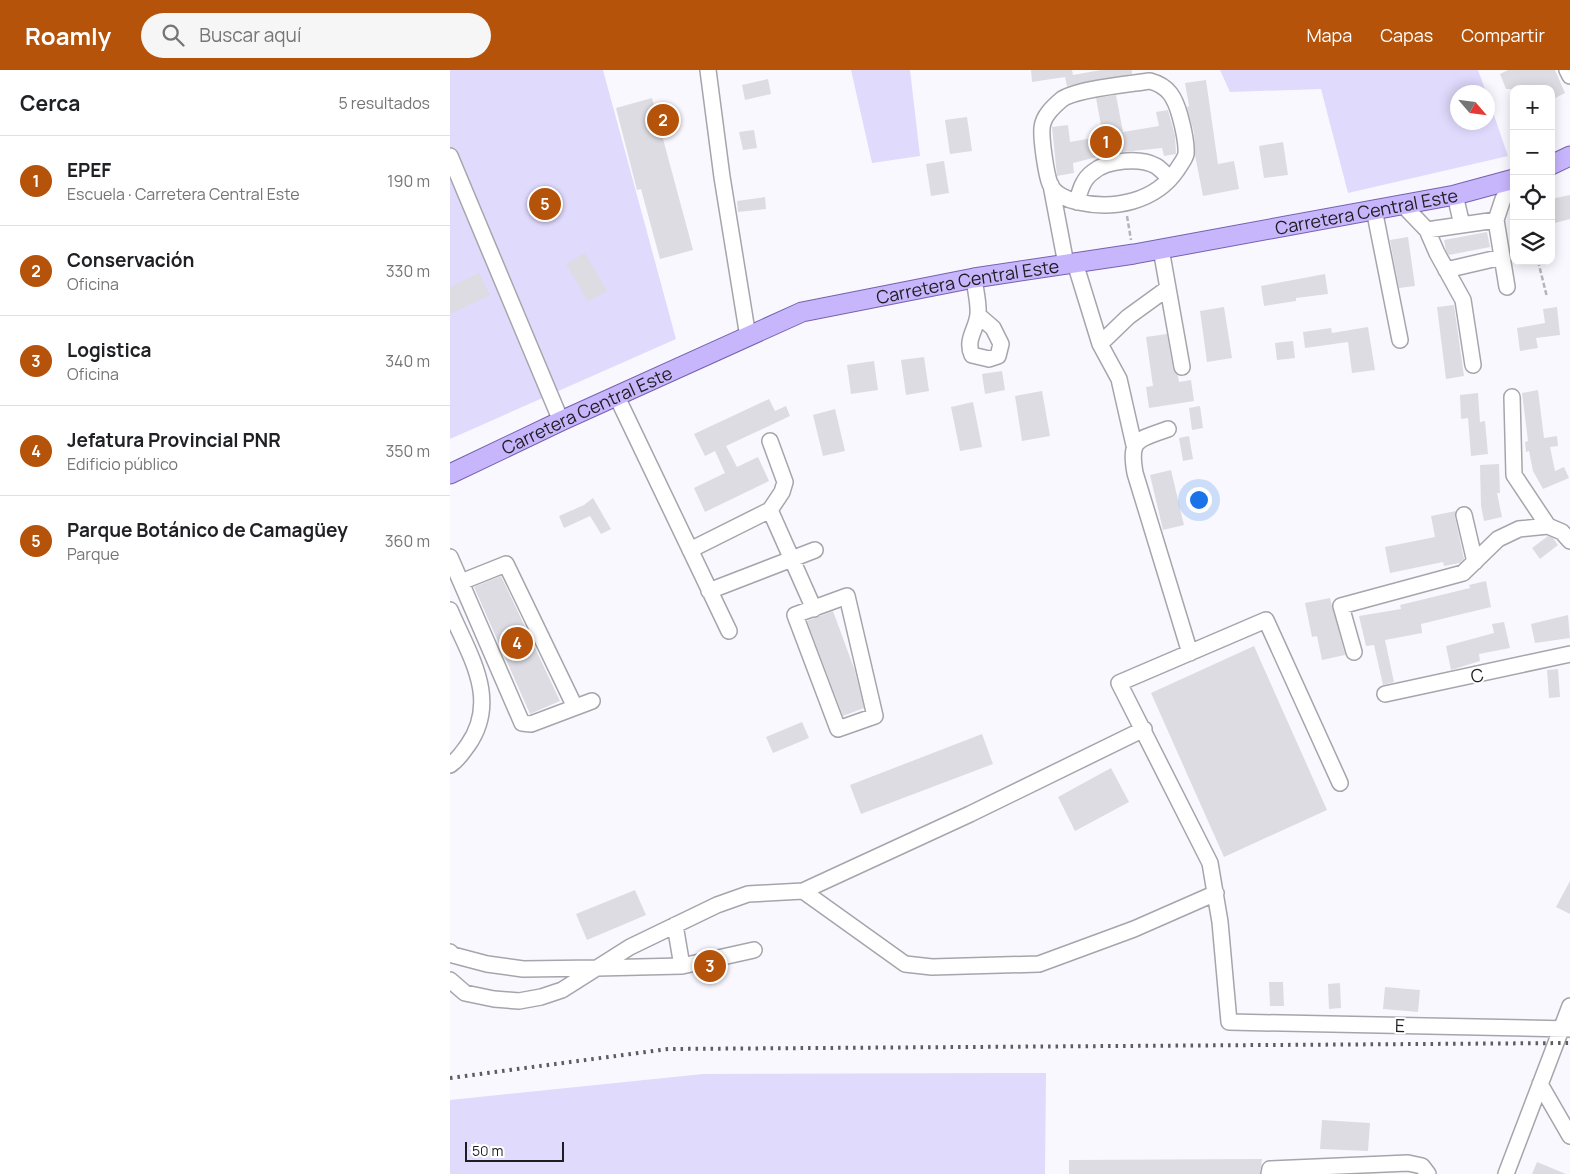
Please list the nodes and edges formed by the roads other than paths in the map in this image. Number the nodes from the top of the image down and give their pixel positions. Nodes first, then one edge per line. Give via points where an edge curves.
1 (708, 70) edge
2 (1566, 70) edge
3 (1570, 76) edge
4 (450, 156) edge
5 (1570, 156) edge
6 (1555, 163) edge
7 (1170, 179) junction
8 (1510, 181) edge
9 (1051, 185) junction
10 (1510, 186) edge
11 (1455, 195) junction
12 (1077, 202) junction
13 (1402, 204) junction
14 (1374, 209) junction
15 (1496, 220) junction
16 (1462, 225) junction
17 (1427, 230) junction
18 (1161, 249) junction
19 (1502, 257) junction
20 (1071, 264) junction
21 (1446, 270) junction
22 (974, 278) junction
23 (1507, 287) dead end
24 (1168, 288) junction
25 (978, 315) dead end
26 (748, 337) junction
27 (1400, 340) dead end
28 (1100, 344) junction
29 (1473, 365) dead end
30 (1182, 367) dead end
31 (1512, 396) dead end
32 (617, 397) junction
33 (561, 421) junction
34 (1168, 429) dead end
35 (770, 441) dead end
36 (1134, 445) junction
37 (450, 474) edge
38 (770, 510) junction
39 (1464, 515) dead end
40 (1548, 526) junction
41 (1570, 541) edge
42 (690, 550) junction
43 (815, 550) dead end
44 (450, 557) edge
45 (792, 559) junction
46 (1476, 562) junction
47 (461, 582) junction
48 (709, 591) junction
49 (814, 609) junction
50 (450, 610) edge
51 (729, 632) dead end
52 (1354, 652) dead end
53 (1190, 653) junction
54 (1570, 654) edge
55 (1384, 694) dead end
56 (592, 701) dead end
57 (575, 707) junction
58 (1144, 730) junction
59 (450, 765) edge
60 (1340, 783) dead end
61 (803, 891) junction
62 (1216, 893) junction
63 (675, 925) junction
64 (754, 950) dead end
65 (450, 952) edge
66 (682, 966) junction
67 (597, 968) junction
68 (450, 980) edge
69 (1570, 1006) edge
70 (1565, 1029) edge
71 (1540, 1084) junction
72 (1570, 1136) edge
73 (1269, 1174) edge
74 (1428, 1174) edge
75 (1506, 1174) edge

1 - 26 street
2 - 3 street
4 - 33 street
5 - 6 main road
7 - 9 street via 1186,154 1183,128 1169,91 1162,84 1150,81 1063,98 1047,114 1042,127
7 - 12 street via 1149,195 1125,204 1096,206
7 - 12 street via 1156,166 1143,162 1104,165 1085,180
8 - 11 main road, Carretera Central Este
9 - 12 street via 1060,195
9 - 20 street
10 - 15 street via 1502,199
11 - 13 main road, Carretera Central Este
11 - 16 street
13 - 14 main road, Carretera Central Este
13 - 17 street
14 - 18 main road, Carretera Central Este
14 - 27 street
15 - 16 street
15 - 19 street
16 - 17 street
17 - 21 street
18 - 20 main road, Carretera Central Este
18 - 24 street
19 - 21 street
19 - 23 street
20 - 22 main road, Carretera Central Este
20 - 28 street
21 - 29 street via 1463,300
22 - 25 street
22 - 26 main road, Carretera Central Este via 802,312
24 - 28 street via 1128,317
24 - 30 street
26 - 32 main road, Carretera Central Este
28 - 36 street via 1119,379
31 - 40 street via 1514,475
32 - 33 main road, Carretera Central Este
32 - 42 street
33 - 37 main road, Carretera Central Este
34 - 36 street
35 - 38 street via 785,482
36 - 53 street via 1132,456 1136,473
38 - 42 street
38 - 45 street
39 - 46 street
40 - 41 street via 1562,532
40 - 46 street via 1519,529 1498,539
42 - 48 street
43 - 45 street
44 - 47 street
45 - 48 street
45 - 49 street
46 - 52 street via 1463,573 1341,606
47 - 57 street via 506,564
47 - 57 street via 522,723 531,724
48 - 51 street
49 - 49 street via 795,615 838,729 875,716 847,596
50 - 59 street via 481,684 483,710 477,732
53 - 58 street via 1120,684
53 - 60 street via 1266,620
54 - 55 street, C
56 - 57 street
58 - 61 street
58 - 62 street via 1210,863
61 - 62 street via 905,964 932,968 1039,964 1134,929
61 - 63 street via 748,894
62 - 70 street, E via 1230,1022
63 - 66 street
63 - 67 street
64 - 66 street
65 - 67 street via 487,964 523,969
66 - 67 street
67 - 68 street via 562,990 519,1000 465,993
69 - 70 street
70 - 71 street
71 - 72 street
71 - 75 street
73 - 74 street via 1270,1169 1408,1163 1422,1166

